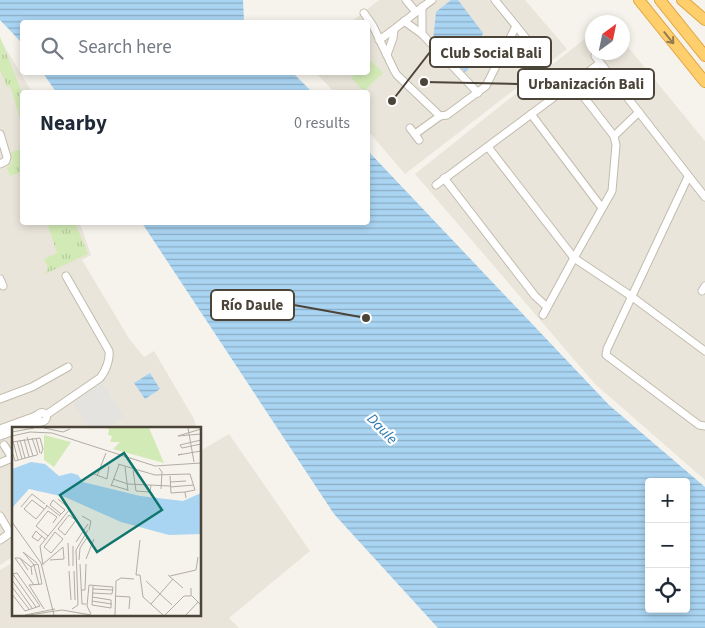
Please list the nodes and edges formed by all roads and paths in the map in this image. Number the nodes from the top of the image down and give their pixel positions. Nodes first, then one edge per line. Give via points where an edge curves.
1 (406, 0) edge
2 (432, 0) edge
3 (495, 0) edge
4 (639, 0) edge
5 (660, 0) edge
6 (682, 0) edge
7 (422, 7) junction
8 (416, 12) junction
9 (364, 13) dead end
10 (367, 20) edge
11 (705, 20) edge
12 (404, 21) junction
13 (516, 26) junction
14 (370, 28) edge
15 (394, 30) junction
16 (422, 34) junction
17 (379, 40) junction
18 (387, 55) junction
19 (705, 56) edge
20 (600, 62) joint
21 (546, 63) dead end
22 (705, 82) edge
23 (573, 83) junction
24 (478, 93) junction
25 (638, 112) junction
26 (531, 114) junction
27 (440, 116) junction
28 (0, 134) edge
29 (415, 134) dead end
30 (614, 136) junction
31 (488, 147) junction
32 (0, 164) edge
33 (688, 177) junction
34 (444, 178) junction
35 (436, 185) dead end
36 (705, 197) edge
37 (602, 208) junction
38 (574, 258) junction
39 (66, 276) dead end
40 (632, 296) junction
41 (547, 307) junction
42 (543, 315) dead end
43 (705, 351) edge
44 (68, 367) dead end
45 (0, 399) edge
46 (43, 417) junction
47 (705, 426) edge
48 (24, 427) edge
49 (0, 429) edge
50 (12, 432) edge
51 (0, 436) edge
52 (4, 445) dead end
53 (12, 458) edge
54 (0, 516) edge
55 (12, 532) edge
56 (0, 540) edge

1 - 8 street
2 - 7 street
3 - 13 street
4 -> 22 highway
5 - 19 highway
6 - 11 highway
7 - 8 street
7 - 16 street
8 - 12 street
9 - 10 street
12 - 15 street
12 - 16 street
13 - 21 street
13 - 24 street via 488,83
14 - 17 street
15 - 17 street
15 - 18 street
16 - 24 street
17 - 18 street
18 - 27 street via 397,75
20 - 23 street
20 - 25 street
23 - 26 street
23 - 30 street
24 - 27 street via 447,115
25 - 30 street
25 - 33 street
26 - 31 street
26 - 37 street
27 - 29 street
28 - 32 street via 7,157
30 - 37 street via 612,191
31 - 34 street
31 - 38 street
33 - 36 street
33 - 40 street
34 - 35 street
34 - 41 street via 535,296
37 - 38 street
38 - 40 street
38 - 41 street
39 - 46 street via 110,356 100,378
40 - 43 street
40 - 47 street via 606,355 699,425
41 - 42 street
44 - 45 street via 32,387
46 - 48 street
46 - 49 street via 33,417
50 - 51 street
52 - 53 street
54 - 55 street
55 - 56 street

